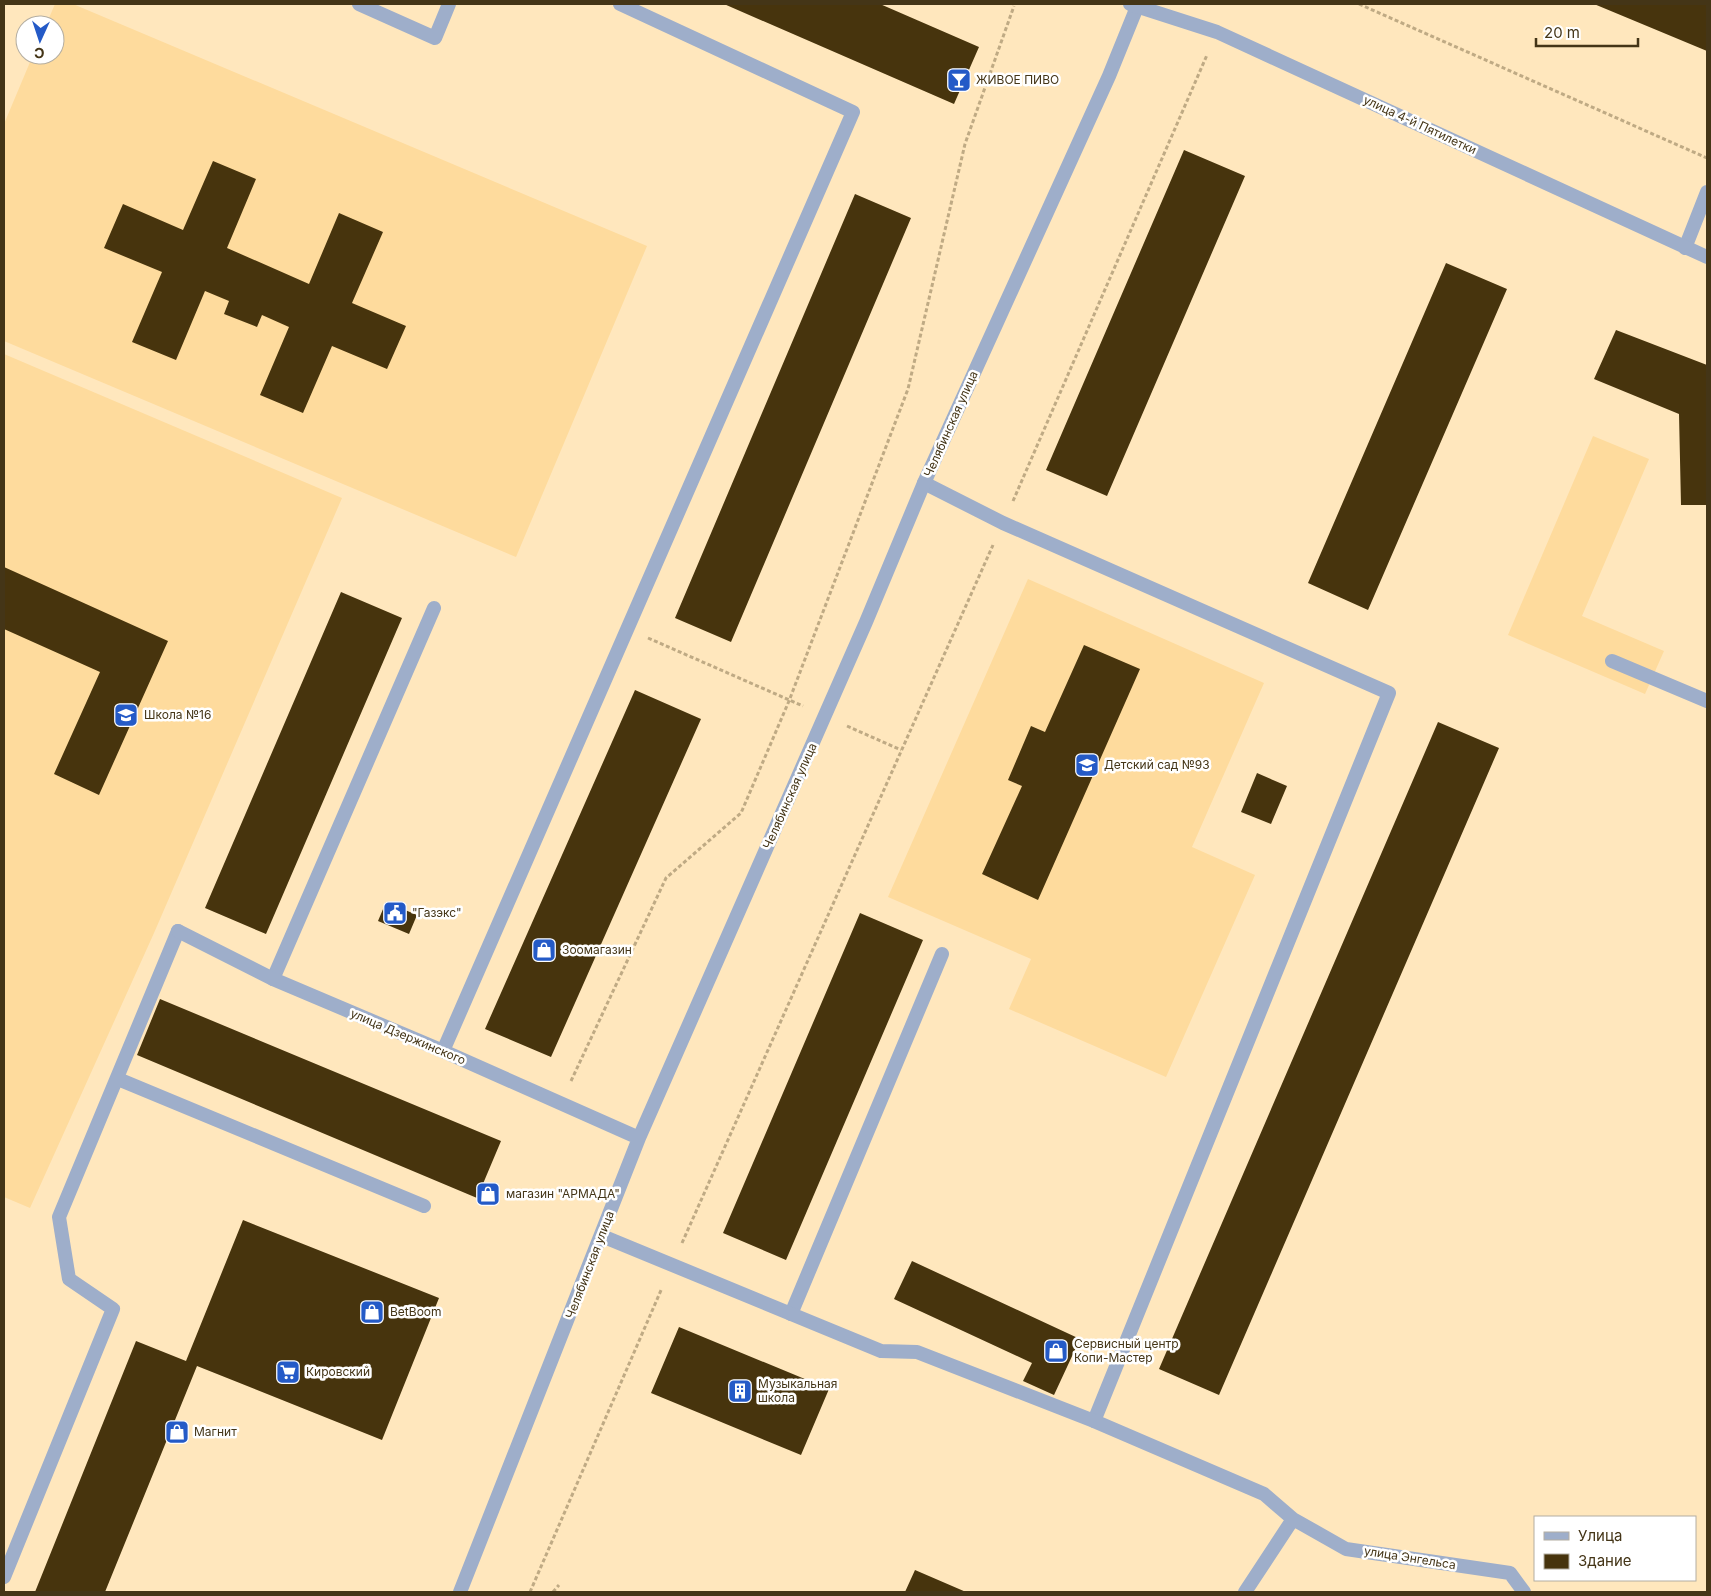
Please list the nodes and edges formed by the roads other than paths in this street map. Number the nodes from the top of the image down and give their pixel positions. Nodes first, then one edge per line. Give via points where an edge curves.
1 (359, 4) edge
2 (449, 4) edge
3 (620, 4) edge
4 (1133, 5) edge
5 (1707, 192) edge
6 (1685, 248) junction
7 (1707, 257) edge
8 (924, 483) junction
9 (434, 608) dead end
10 (1612, 661) dead end
11 (1707, 701) edge
12 (942, 954) dead end
13 (273, 980) junction
14 (443, 1052) junction
15 (118, 1079) junction
16 (639, 1138) junction
17 (424, 1206) dead end
18 (602, 1236) junction
19 (791, 1314) junction
20 (1094, 1421) junction
21 (1293, 1519) junction
22 (4, 1577) edge
23 (460, 1592) edge
24 (1245, 1592) edge
25 (1524, 1592) edge

1 - 2 street via 435,38
3 - 14 street via 853,112
4 - 6 street, улица 4-й Пятилетки via 1217,32
4 - 8 street, Челябинская улица via 1109,76
5 - 6 street
6 - 7 street, улица 4-й Пятилетки
8 - 16 street, Челябинская улица
8 - 20 street via 1003,523 1389,693
9 - 13 street
10 - 11 street
12 - 19 street
13 - 14 street, улица Дзержинского
13 - 15 street, улица Дзержинского via 178,931
14 - 16 street, улица Дзержинского
15 - 17 street
15 - 22 street via 59,1217 69,1279 112,1310
16 - 18 street, Челябинская улица
18 - 19 street, улица Энгельса
18 - 23 street, Челябинская улица
19 - 20 street, улица Энгельса via 881,1351 917,1352
20 - 21 street, улица Энгельса via 1264,1494
21 - 24 street
21 - 25 street, улица Энгельса via 1346,1549 1510,1573

